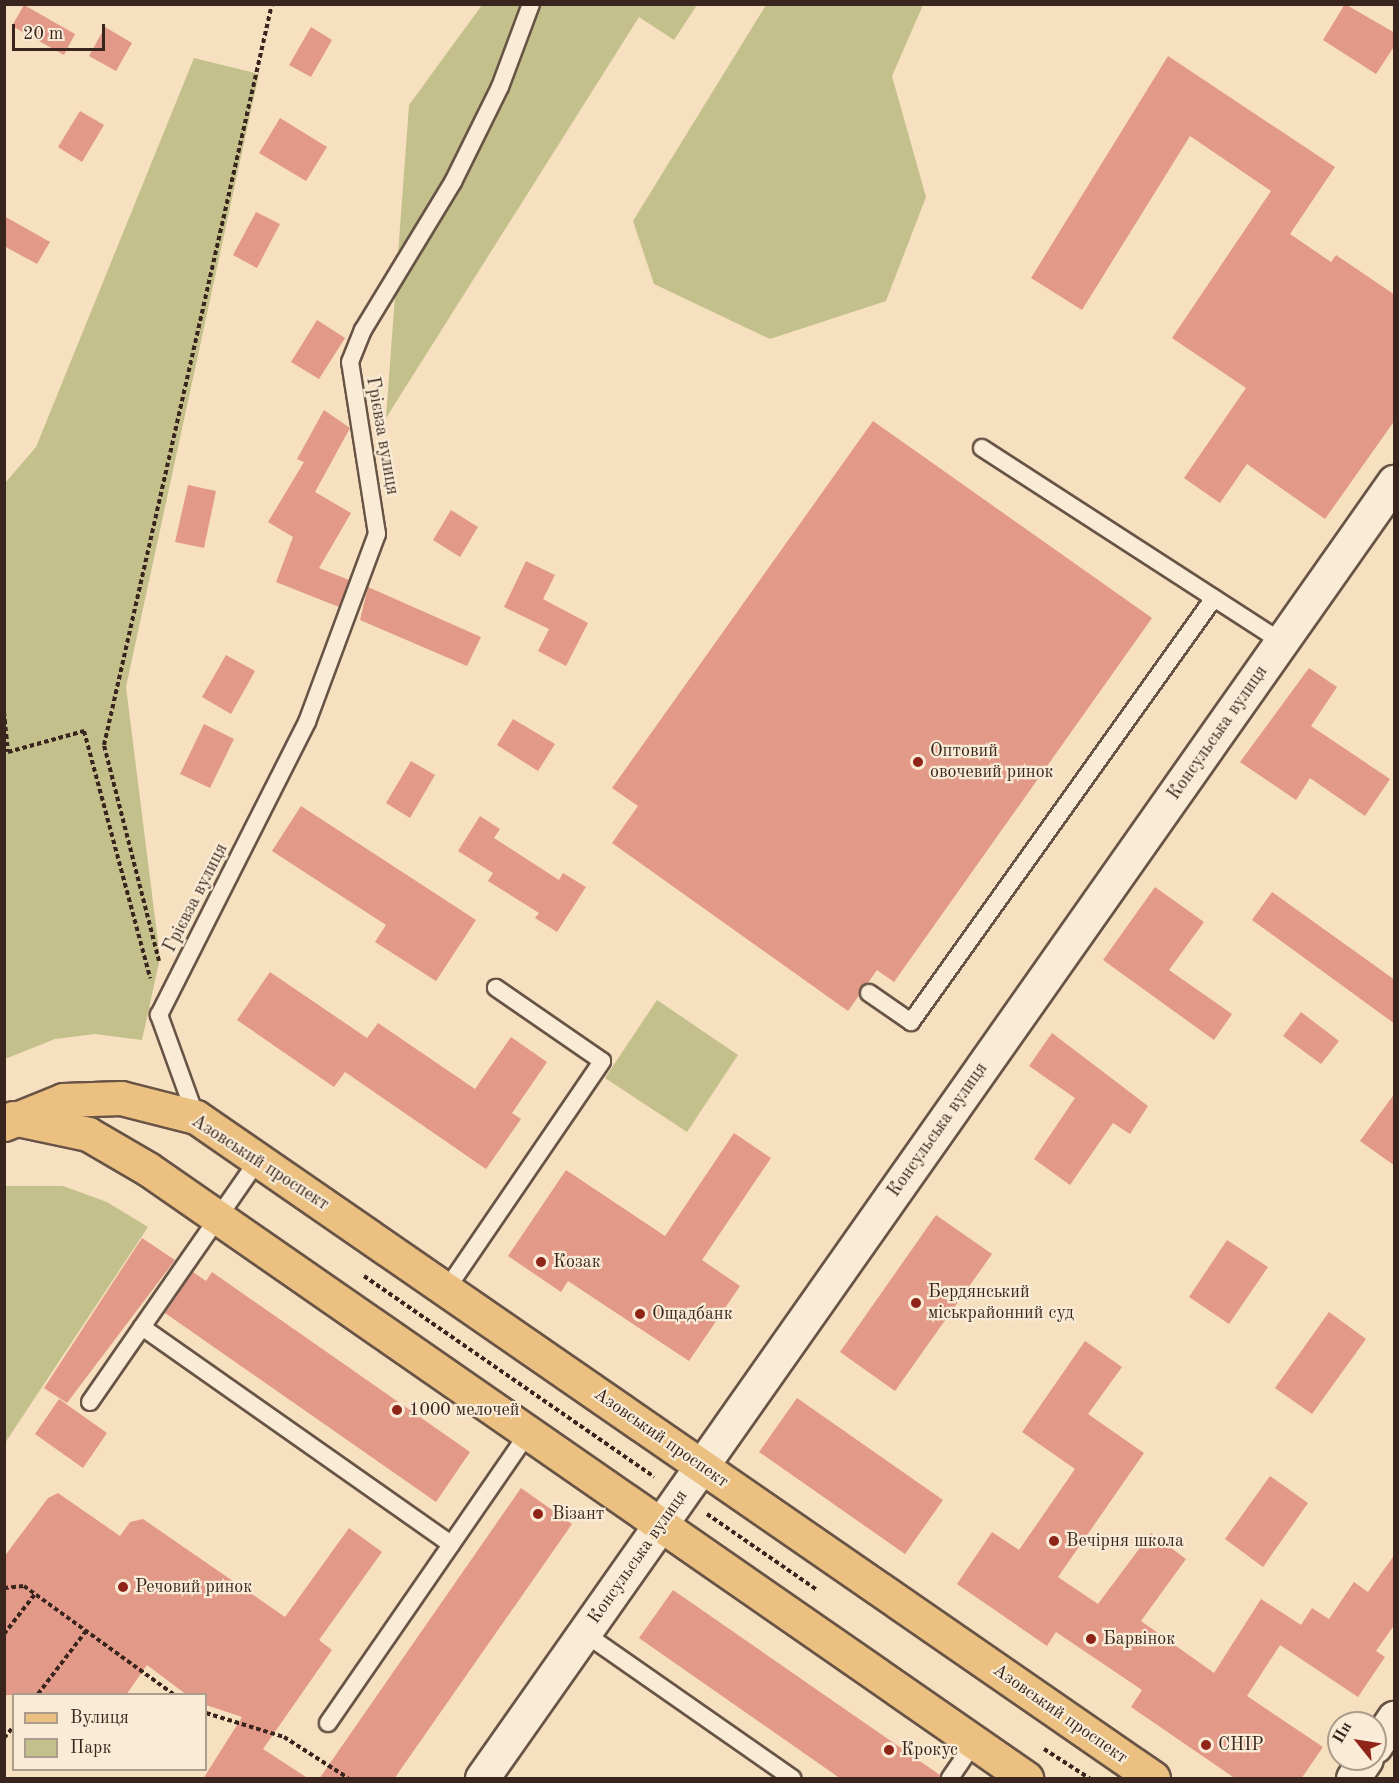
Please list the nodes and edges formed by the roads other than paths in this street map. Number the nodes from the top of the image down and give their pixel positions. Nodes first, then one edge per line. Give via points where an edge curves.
1 (531, 4) edge
2 (982, 448) dead end
3 (1395, 482) edge
4 (1214, 598) junction
5 (1282, 642) junction
6 (496, 988) dead end
7 (869, 993) dead end
8 (196, 1117) junction
9 (9, 1121) edge
10 (258, 1160) junction
11 (218, 1217) junction
12 (446, 1290) junction
13 (142, 1327) junction
14 (90, 1402) dead end
15 (528, 1433) junction
16 (701, 1466) junction
17 (661, 1524) junction
18 (451, 1544) junction
19 (584, 1633) junction
20 (328, 1723) dead end
21 (974, 1743) junction
22 (482, 1779) edge
23 (792, 1779) edge
24 (950, 1779) edge
25 (1026, 1779) edge
26 (1153, 1779) edge

1 - 8 lane, Грієвза вулиця via 500,87 453,182 363,330 350,362 356,422 371,470 376,534 307,722 159,1015
2 - 4 lane
3 - 5 street, Консульська вулиця
4 - 5 lane
4 - 7 lane via 911,1022
5 - 16 street, Консульська вулиця
6 - 12 lane via 602,1060
8 - 9 main road, Азовський проспект via 121,1098 63,1100
8 - 10 main road, Азовський проспект
9 - 11 main road, Азовський проспект via 88,1134
10 - 11 lane
10 - 12 main road, Азовський проспект
11 - 13 lane
11 - 15 main road, Азовський проспект
12 - 16 main road, Азовський проспект
13 - 14 lane
13 - 18 lane
15 - 17 main road, Азовський проспект
15 - 18 lane
16 - 17 street, Консульська вулиця
16 - 26 main road, Азовський проспект
17 - 19 street, Консульська вулиця
17 - 21 main road, Азовський проспект
18 - 20 lane
19 - 22 street, Консульська вулиця
19 - 23 lane
21 - 24 lane
21 - 25 main road, Азовський проспект

